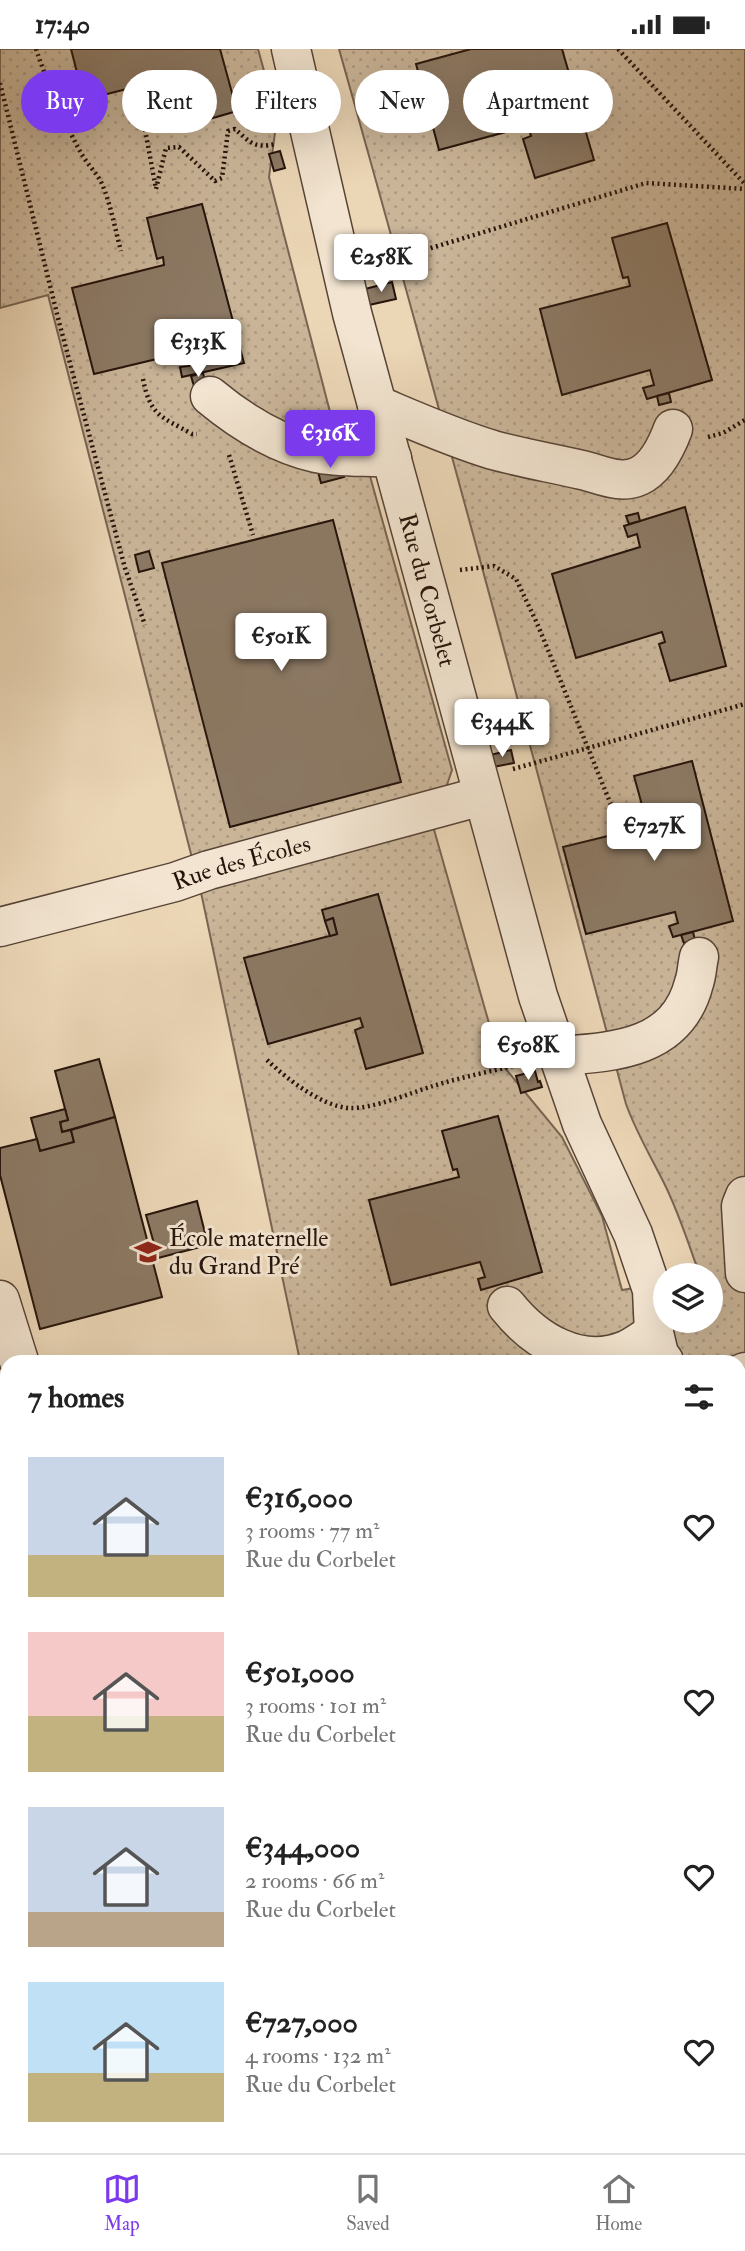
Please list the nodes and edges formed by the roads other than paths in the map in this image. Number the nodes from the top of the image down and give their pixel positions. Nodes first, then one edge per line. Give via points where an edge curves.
1 (291, 49) edge
2 (210, 396) dead end
3 (377, 405) junction
4 (673, 429) dead end
5 (392, 458) junction
6 (480, 787) junction
7 (0, 927) edge
8 (699, 957) dead end
9 (559, 1056) junction
10 (745, 1196) edge
11 (745, 1273) edge
12 (0, 1300) edge
13 (507, 1306) dead end
14 (659, 1347) edge
15 (17, 1355) edge
16 (585, 1355) edge
17 (602, 1355) edge

1 - 3 street, Rue du Corbelet
2 - 5 street via 260,430 316,453
3 - 4 street via 494,450 617,481 640,476 657,460
3 - 5 street, Rue du Corbelet
5 - 6 street, Rue du Corbelet
6 - 7 street, Rue des Écoles via 174,882
6 - 9 street, Rue du Corbelet
8 - 9 street via 694,985 681,1012 662,1034 634,1047
9 - 14 street, Rue du Corbelet via 582,1124 633,1234 652,1290
10 - 11 street via 741,1206
12 - 15 street
13 - 16 street via 547,1342
14 - 17 street

